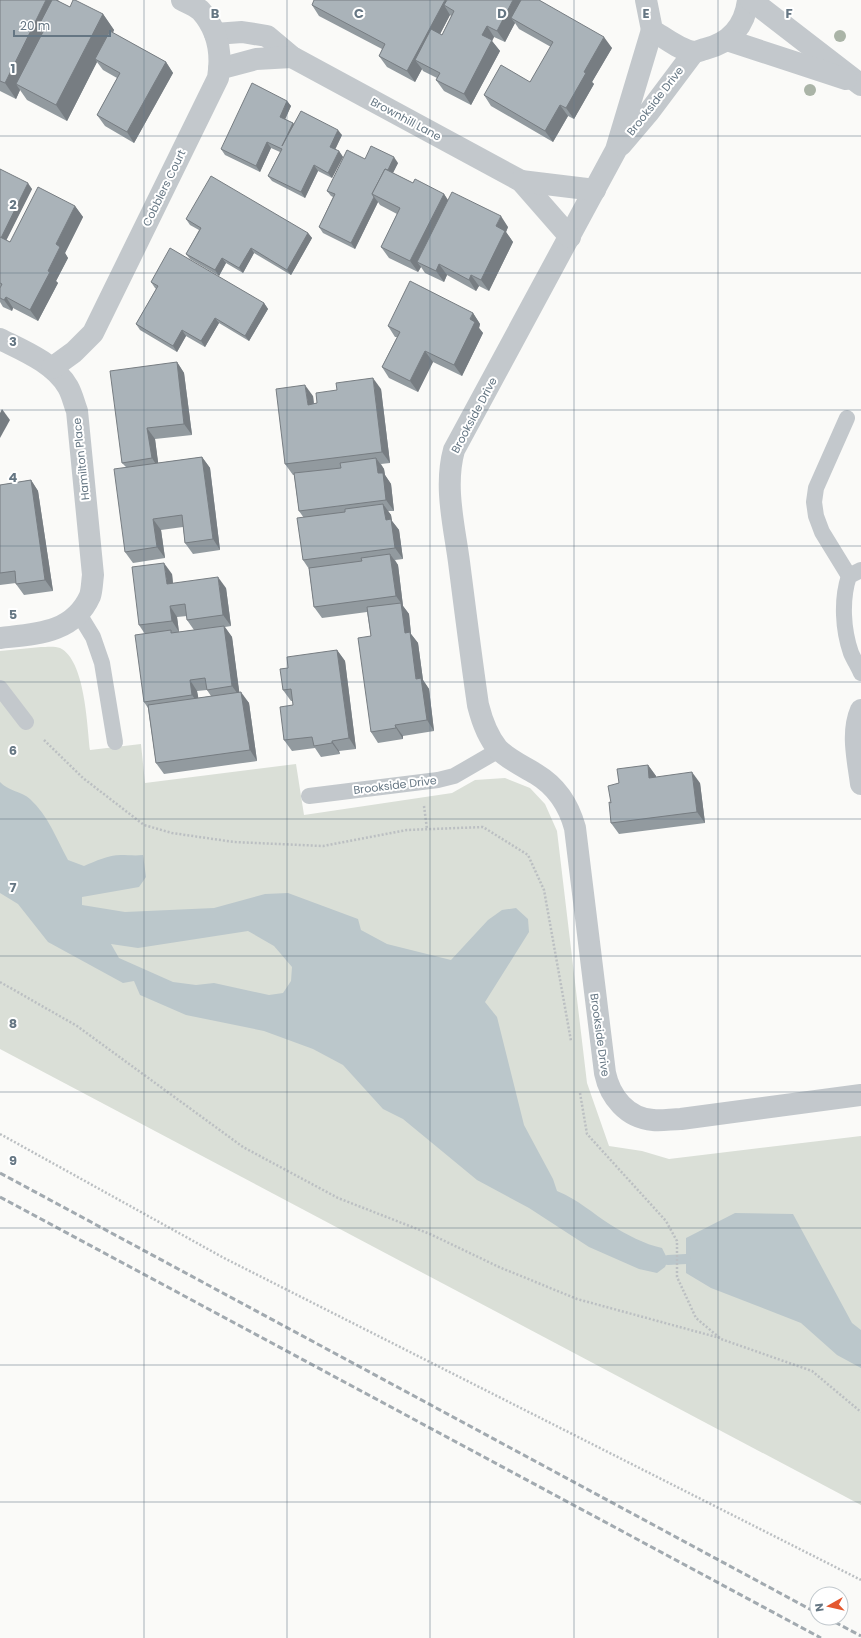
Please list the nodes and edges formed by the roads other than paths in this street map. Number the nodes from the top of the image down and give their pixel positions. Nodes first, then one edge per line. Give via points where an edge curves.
1 (182, 0) edge
2 (646, 0) edge
3 (750, 0) edge
4 (652, 30) junction
5 (215, 34) junction
6 (727, 40) junction
7 (694, 52) junction
8 (292, 57) junction
9 (219, 69) junction
10 (859, 84) edge
11 (616, 150) junction
12 (521, 181) junction
13 (595, 190) junction
14 (570, 237) junction
15 (0, 339) edge
16 (52, 368) junction
17 (847, 418) dead end
18 (855, 573) edge
19 (79, 614) junction
20 (0, 638) edge
21 (861, 673) edge
22 (0, 688) edge
23 (861, 710) edge
24 (26, 722) road end
25 (115, 742) dead end
26 (499, 750) junction
27 (861, 784) edge
28 (309, 796) dead end
29 (861, 1095) edge

1 - 5 street, Cobblers Court via 200,10
2 - 4 street
3 - 6 street via 747,13
3 - 10 street
4 - 7 street via 678,46
4 - 11 street, Brookside Drive
5 - 8 street, Brownhill Lane via 242,32 267,36
5 - 9 street, Cobblers Court via 218,40
6 - 7 street via 712,48
6 - 10 street
7 - 11 street, Brookside Drive via 649,112
8 - 9 street via 256,59
8 - 12 street, Brownhill Lane
9 - 16 street, Cobblers Court via 218,78 93,333 74,352
11 - 13 street, Brookside Drive
12 - 13 street, Brownhill Lane
12 - 14 street, Brownhill Lane
13 - 14 street, Brookside Drive
14 - 26 street, Brookside Drive via 454,450 450,464 453,517 478,705 482,723
15 - 16 street, Hamilton Place
16 - 19 street, Hamilton Place via 68,387 76,411 93,575 90,595
17 - 18 lane via 816,488 814,502 822,532
18 - 21 lane via 844,590 846,630 851,653
19 - 20 street, Hamilton Place via 59,628 44,633
19 - 25 lane via 93,637 102,663
22 - 24 lane
23 - 27 street via 855,738
26 - 28 lane, Brookside Drive via 454,776 438,780
26 - 29 street, Brookside Drive via 552,787 571,814 575,828 607,1084 614,1097 626,1109 651,1120 681,1119

